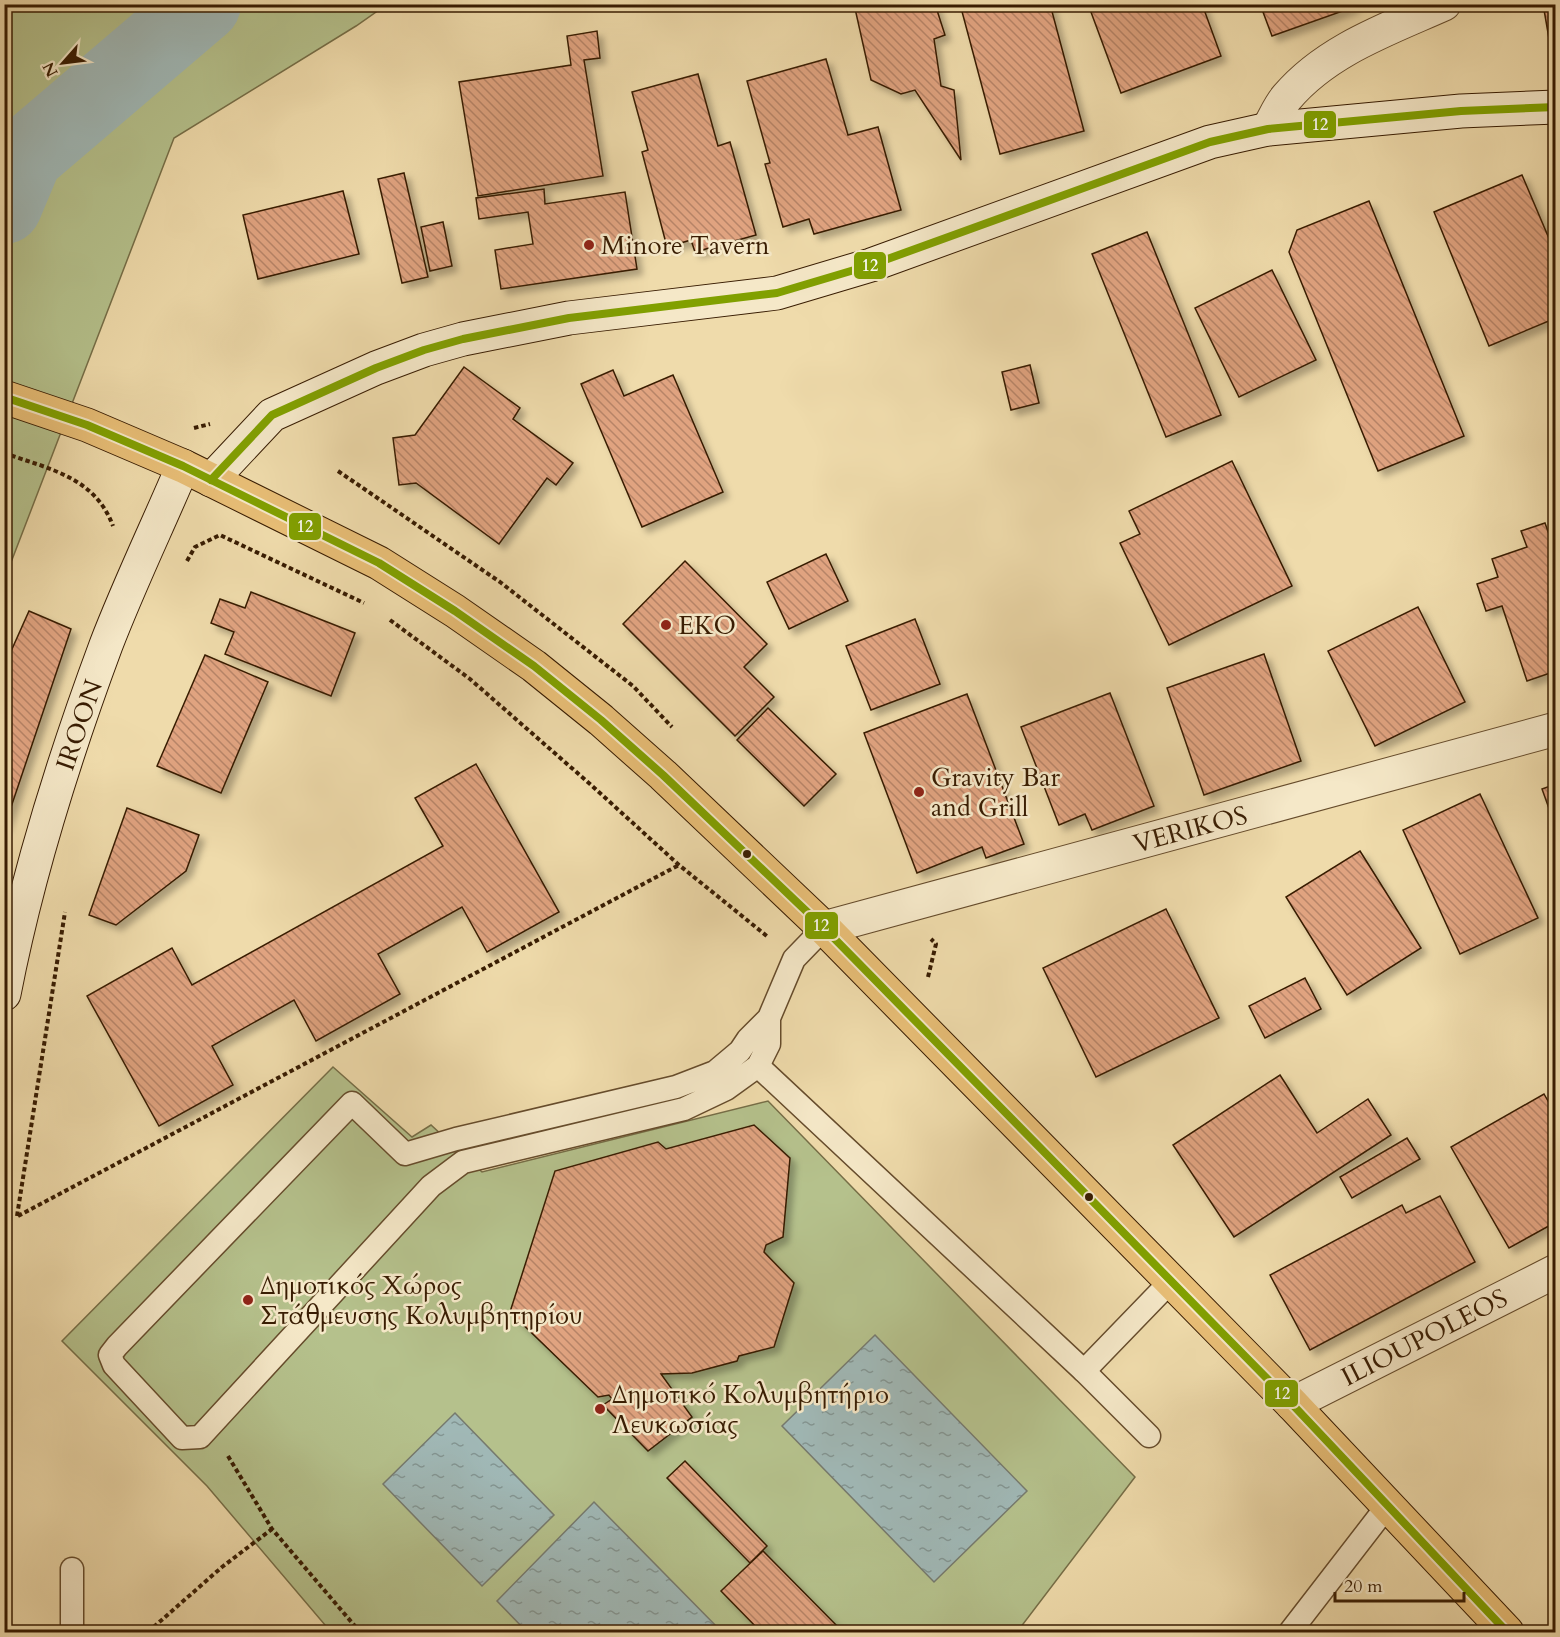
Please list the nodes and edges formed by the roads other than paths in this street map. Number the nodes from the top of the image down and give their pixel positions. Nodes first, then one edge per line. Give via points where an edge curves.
1 (1444, 4) edge
2 (1556, 106) edge
3 (1268, 129) junction
4 (4, 397) edge
5 (197, 473) junction
6 (1556, 729) edge
7 (824, 928) junction
8 (4, 994) edge
9 (769, 1018) junction
10 (758, 1066) junction
11 (1556, 1270) edge
12 (1171, 1281) junction
13 (1084, 1371) junction
14 (1292, 1404) junction
15 (1149, 1436) dead end
16 (1388, 1505) junction
17 (72, 1569) dead end
18 (72, 1632) edge
19 (1290, 1632) edge
20 (1507, 1632) edge

1 - 3 street via 1335,56 1285,99
2 - 3 street
3 - 5 street via 1210,142 871,266 777,293 569,318 424,350 272,415
4 - 5 main road via 87,425
5 - 7 main road via 379,563 534,666 663,775
5 - 8 street, IROON via 107,644 59,784 15,937
6 - 7 street, VERIKOS
7 - 9 lane via 794,958
7 - 12 main road
9 - 10 lane via 769,1044
9 - 10 lane via 741,1052 715,1072 676,1087 405,1154 352,1103 117,1346 110,1355 114,1365 182,1438 200,1437 431,1186 463,1162 684,1109 726,1089
10 - 13 lane
11 - 14 street, ILIOUPOLEOS
12 - 13 lane
12 - 14 main road
13 - 15 lane
14 - 16 main road
16 - 19 lane
16 - 20 main road
17 - 18 lane

